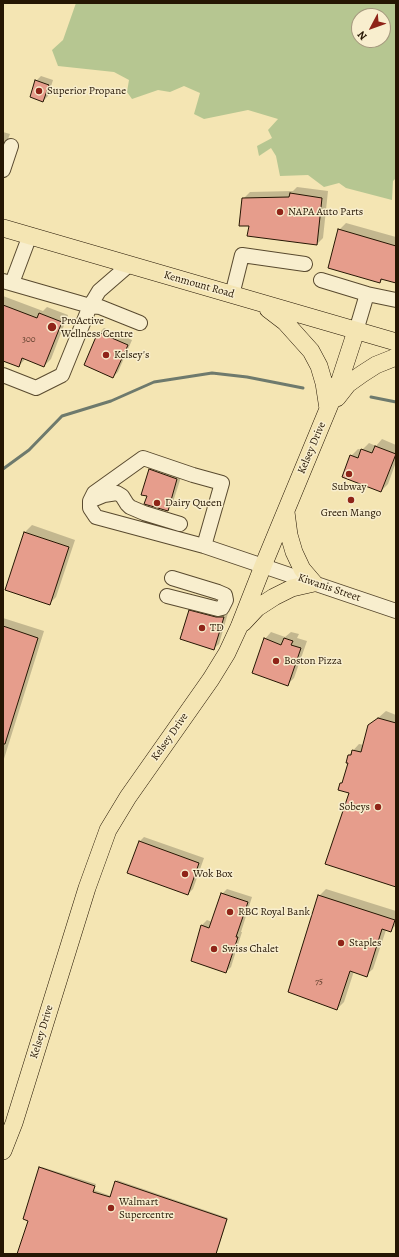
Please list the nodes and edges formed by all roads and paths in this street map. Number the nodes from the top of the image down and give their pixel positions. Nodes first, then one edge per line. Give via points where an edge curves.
1 (11, 146) dead end
2 (3, 170) edge
3 (3, 228) edge
4 (30, 235) junction
5 (305, 264) dead end
6 (129, 265) junction
7 (321, 280) dead end
8 (8, 282) edge
9 (367, 294) junction
10 (232, 295) junction
11 (396, 300) edge
12 (260, 303) junction
13 (90, 306) junction
14 (140, 323) dead end
15 (356, 331) junction
16 (396, 342) edge
17 (396, 357) edge
18 (3, 375) edge
19 (328, 409) junction
20 (90, 501) junction
21 (286, 510) junction
22 (180, 524) dead end
23 (204, 546) junction
24 (263, 566) junction
25 (172, 578) dead end
26 (314, 583) junction
27 (167, 596) dead end
28 (396, 611) edge
29 (239, 628) junction
30 (3, 1151) edge

1 - 2 street
3 - 4 main road, Kenmount Road
4 - 6 main road, Kenmount Road
4 - 8 street
5 - 10 street via 242,255
6 - 10 main road, Kenmount Road
6 - 13 street via 99,291
7 - 9 street
8 - 13 street
9 - 11 street
9 - 15 street
10 - 12 main road, Kenmount Road
12 - 15 main road, Kenmount Road
12 - 19 main road via 285,322 311,351 324,383
13 - 14 street via 100,307
13 - 18 street via 62,375 36,388
15 - 16 main road, Kenmount Road
15 - 19 main road, Kelsey Drive
17 - 19 main road via 376,365 348,384
19 - 21 main road, Kelsey Drive
20 - 22 street via 117,493 130,507
20 - 23 street, Kiwanis Street via 90,508 96,517
20 - 23 street via 94,493 143,458 222,483
21 - 24 main road, Kelsey Drive
21 - 26 main road via 294,552 302,569
23 - 24 street, Kiwanis Street
24 - 26 street, Kiwanis Street
24 - 29 main road, Kelsey Drive
25 - 27 street via 226,595 226,600 222,608 218,609
26 - 28 street, Kiwanis Street
26 - 29 main road via 292,588 274,597 258,608
29 - 30 main road, Kelsey Drive via 220,666 128,797 108,830

